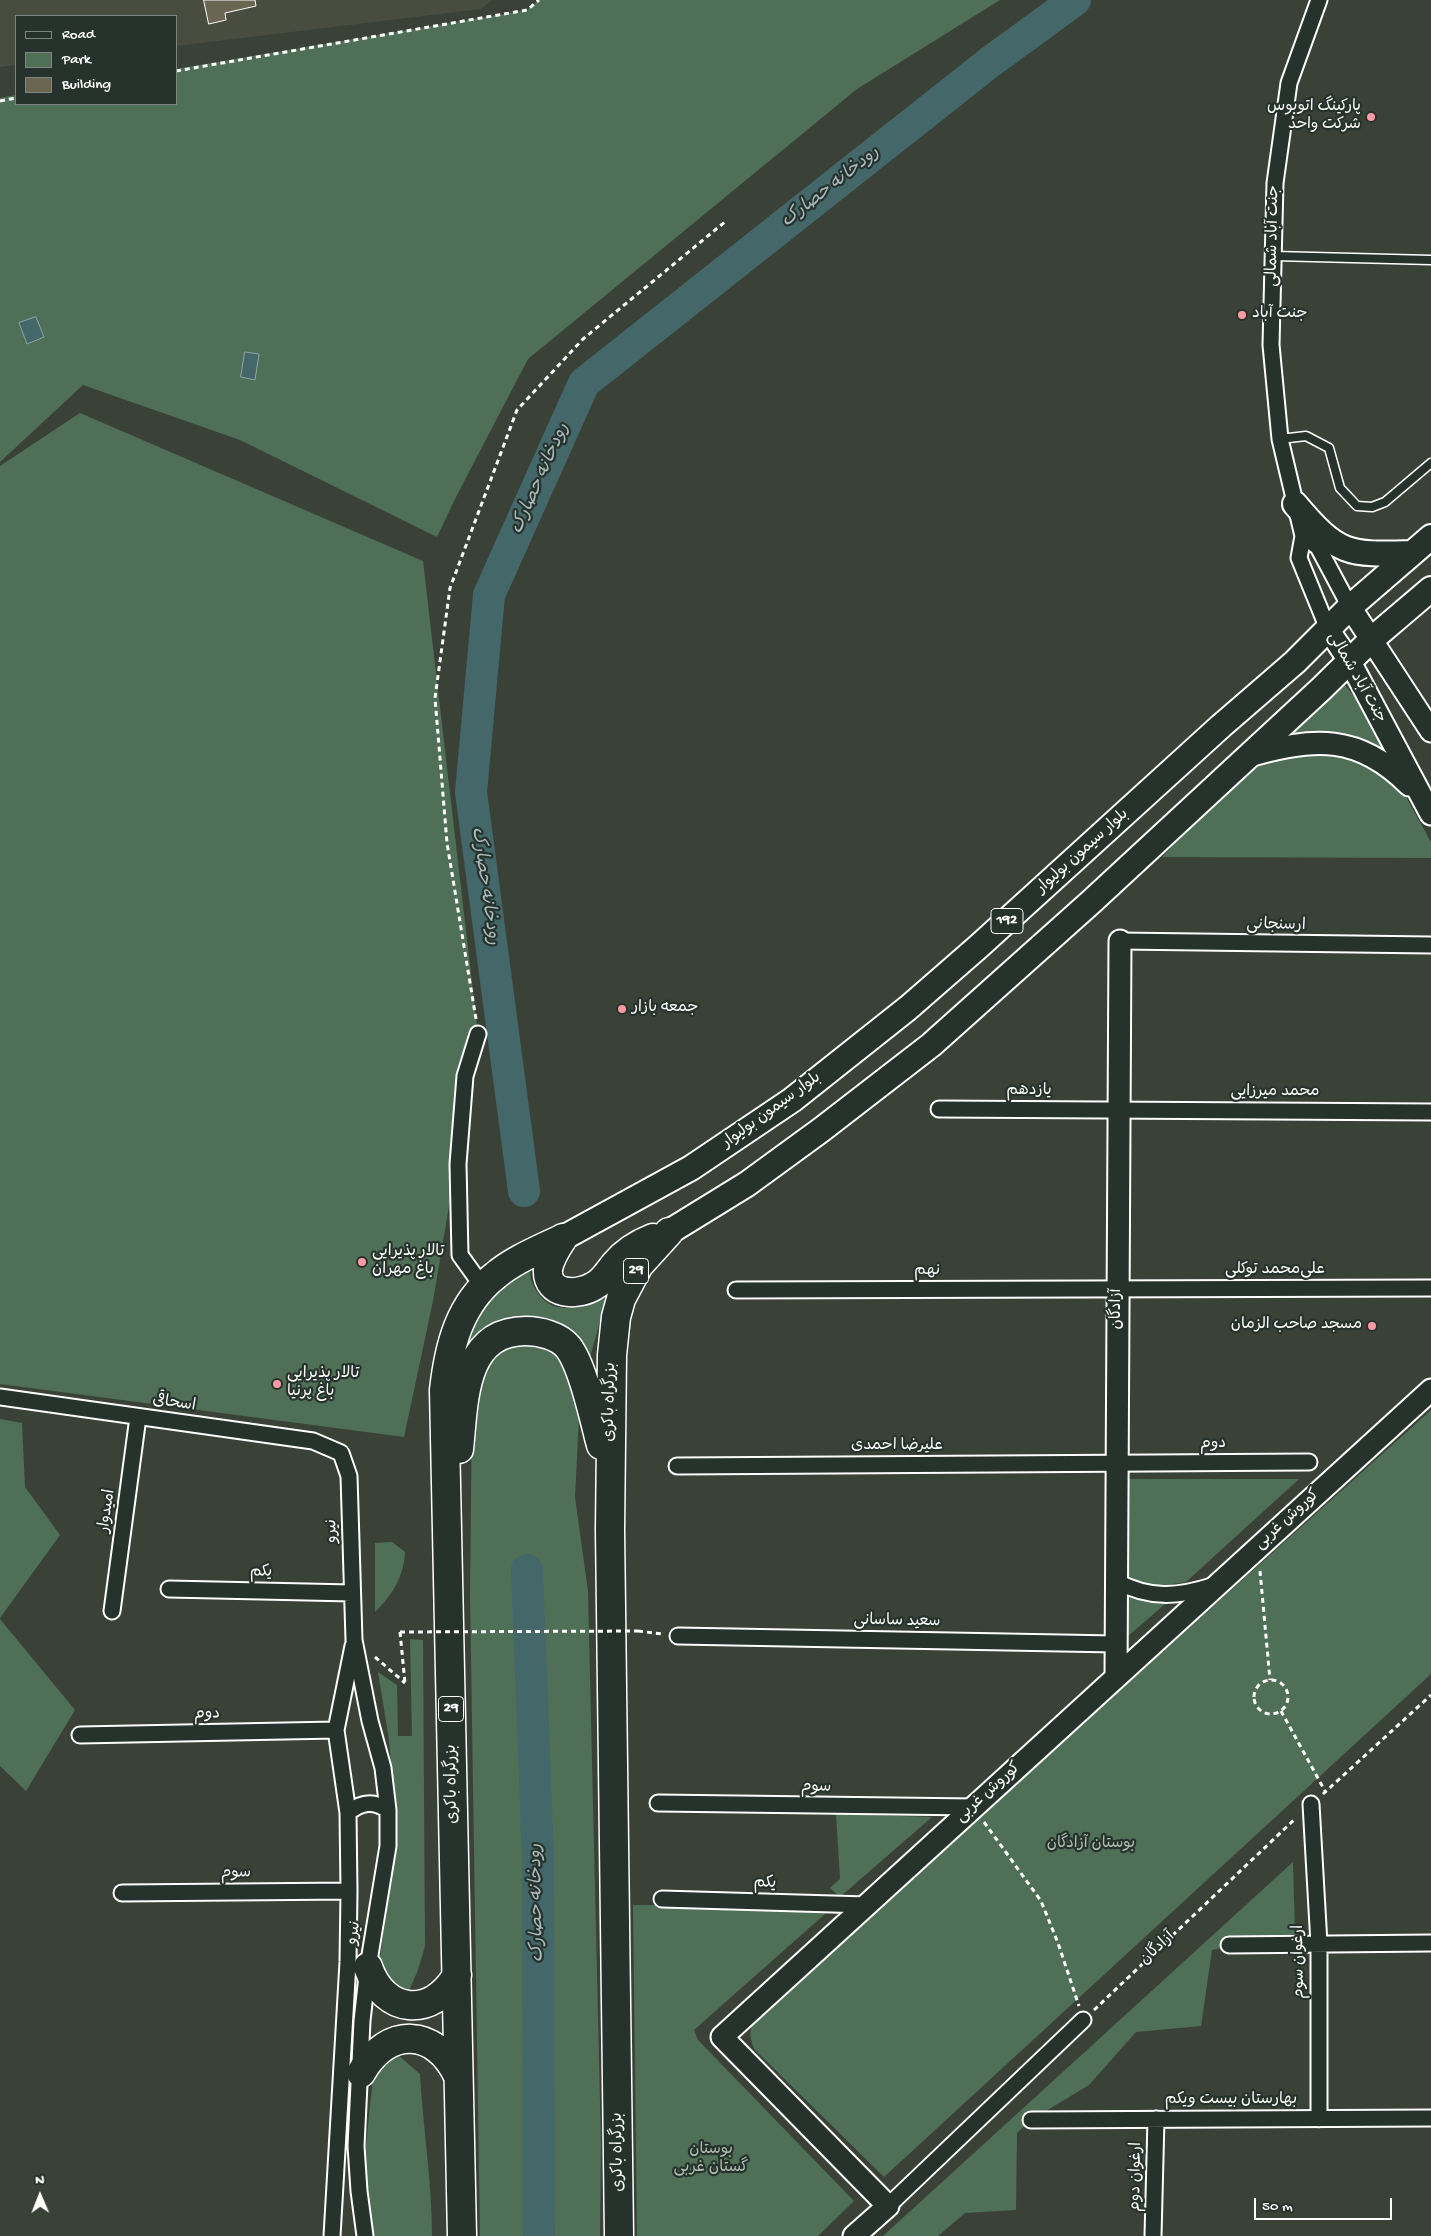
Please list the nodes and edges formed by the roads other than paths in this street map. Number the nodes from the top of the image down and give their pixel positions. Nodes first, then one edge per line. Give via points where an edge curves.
1 (1319, 0) edge
2 (1274, 256) junction
3 (1431, 260) edge
4 (1280, 439) junction
5 (1431, 463) edge
6 (1295, 504) junction
7 (1302, 536) junction
8 (1431, 537) edge
9 (1412, 553) junction
10 (1431, 589) edge
11 (1350, 607) junction
12 (1328, 629) junction
13 (1371, 640) junction
14 (1350, 662) junction
15 (1431, 731) edge
16 (1249, 756) junction
17 (1426, 806) edge
18 (1120, 941) joint
19 (1431, 945) edge
20 (478, 1034) road end
21 (939, 1109) dead end
22 (1119, 1110) junction
23 (1431, 1112) edge
24 (669, 1232) junction
25 (563, 1238) junction
26 (483, 1287) junction
27 (1431, 1288) edge
28 (1118, 1289) junction
29 (736, 1290) dead end
30 (1431, 1390) edge
31 (0, 1397) edge
32 (138, 1416) junction
33 (341, 1453) joint
34 (1309, 1462) dead end
35 (1117, 1463) junction
36 (677, 1466) dead end
37 (610, 1474) junction
38 (448, 1550) junction
39 (1116, 1582) junction
40 (1218, 1584) junction
41 (170, 1588) dead end
42 (352, 1593) junction
43 (112, 1611) dead end
44 (678, 1636) dead end
45 (354, 1640) junction
46 (1116, 1644) junction
47 (1116, 1677) junction
48 (336, 1730) junction
49 (80, 1735) dead end
50 (658, 1803) dead end
51 (1311, 1804) road end
52 (974, 1807) junction
53 (388, 1810) junction
54 (348, 1813) junction
55 (350, 1890) junction
56 (122, 1893) dead end
57 (662, 1899) dead end
58 (867, 1905) junction
59 (1431, 1943) edge
60 (1229, 1944) dead end
61 (1319, 1944) junction
62 (368, 1967) junction
63 (457, 1975) junction
64 (1083, 2020) road end
65 (361, 2073) junction
66 (458, 2076) junction
67 (1431, 2118) edge
68 (1156, 2119) junction
69 (1319, 2119) junction
70 (1031, 2120) dead end
71 (888, 2206) junction
72 (332, 2236) edge
73 (365, 2236) edge
74 (462, 2236) edge
75 (619, 2236) edge
76 (854, 2236) edge
77 (1154, 2236) edge

1 - 2 street, جنت آباد شمالی via 1289,83 1275,184
2 - 3 lane
2 - 4 street, جنت آباد شمالی via 1271,346
4 - 5 lane via 1306,436 1329,448 1340,488 1357,506 1372,507 1385,502
4 - 6 street, جنت آباد شمالی
6 - 7 street, جنت آباد شمالی
6 - 9 main road via 1316,529 1343,548 1356,553
7 - 11 street, جنت آباد شمالی via 1318,547
7 - 12 street, جنت آباد شمالی via 1299,558
8 - 9 main road, بلوار سیمون بولیوار / 192
9 - 11 main road, بلوار سیمون بولیوار / 192
10 - 13 main road, 192
11 - 12 main road, بلوار سیمون بولیوار / 192
11 - 13 street, جنت آباد شمالی
12 - 14 street, جنت آباد شمالی
12 - 25 main road, بلوار سیمون بولیوار / 192 via 978,947 792,1100 691,1168
13 - 14 main road, 192
13 - 15 street, جنت آباد شمالی
14 - 16 main road, 192
14 - 17 street, جنت آباد شمالی
16 - 17 street via 1299,744 1331,743 1360,750 1394,770
16 - 24 main road, 192 via 931,1045 755,1178
18 - 19 street, ارسنجانی
18 - 22 street, آزادگان
20 - 26 street via 465,1076 458,1164 459,1246 460,1256
21 - 22 street, یازدهم
22 - 23 street, محمد میرزایی
22 - 28 street, آزادگان
24 - 25 highway via 641,1242 626,1252 596,1286 569,1293 551,1284 548,1271
24 - 37 highway, بزرگراه باکری / 29 via 640,1265 621,1299 616,1318 610,1400
25 - 26 highway, بزرگراه باکری / 29 via 514,1262
26 - 38 highway, بزرگراه باکری / 29 via 458,1322 447,1360 444,1390
27 - 28 street, علی‌محمد توکلی
28 - 29 street, نهم
28 - 35 street, آزادگان
30 - 40 street, کوروش غربی
31 - 32 street, اسحاقی
32 - 33 street, اسحاقی via 313,1441
32 - 43 street, امیدوار
33 - 42 street, نیرو via 349,1476
34 - 35 street, دوم
35 - 36 street, علیرضا احمدی
35 - 39 street, آزادگان
37 - 38 highway via 580,1372 567,1346 536,1331 518,1331 499,1337 478,1354 470,1369
37 - 75 highway, بزرگراه باکری / 29
38 - 63 highway, بزرگراه باکری / 29
39 - 40 street via 1138,1591 1166,1596
39 - 46 street, آزادگان
40 - 47 street, کوروش غربی
41 - 42 street, یکم
42 - 45 street, نیرو
44 - 46 street, سعید ساسانی
45 - 48 street, نیرو
45 - 53 street, نیرو via 383,1768
46 - 47 street, آزادگان
47 - 52 street, کوروش غربی
48 - 49 street, دوم
48 - 54 street, نیرو
50 - 52 street, سوم
51 - 61 street, ارغوان سوم
52 - 58 street, کوروش غربی
53 - 54 street via 372,1803 363,1804
53 - 62 street, نیرو via 388,1846
54 - 55 street, نیرو
55 - 56 street, سوم
55 - 72 street, نیرو
57 - 58 street, یکم
58 - 71 street, کوروش غربی via 722,2037
59 - 61 street
60 - 61 street
61 - 69 street, ارغوان سوم
62 - 63 highway via 382,1993 394,2002 409,2006 438,1999 450,1988
62 - 65 street, نیرو
63 - 66 highway, بزرگراه باکری / 29
64 - 71 street
65 - 66 highway via 380,2048 395,2041 411,2039 427,2042 441,2050 452,2062
65 - 73 street, نیرو via 356,2146
66 - 74 highway, بزرگراه باکری / 29
67 - 69 street, بهارستان بیست ویکم
68 - 69 street, بهارستان بیست ویکم
68 - 70 street, بهارستان بیست ویکم
68 - 77 street, ارغوان دوم
71 - 76 street

